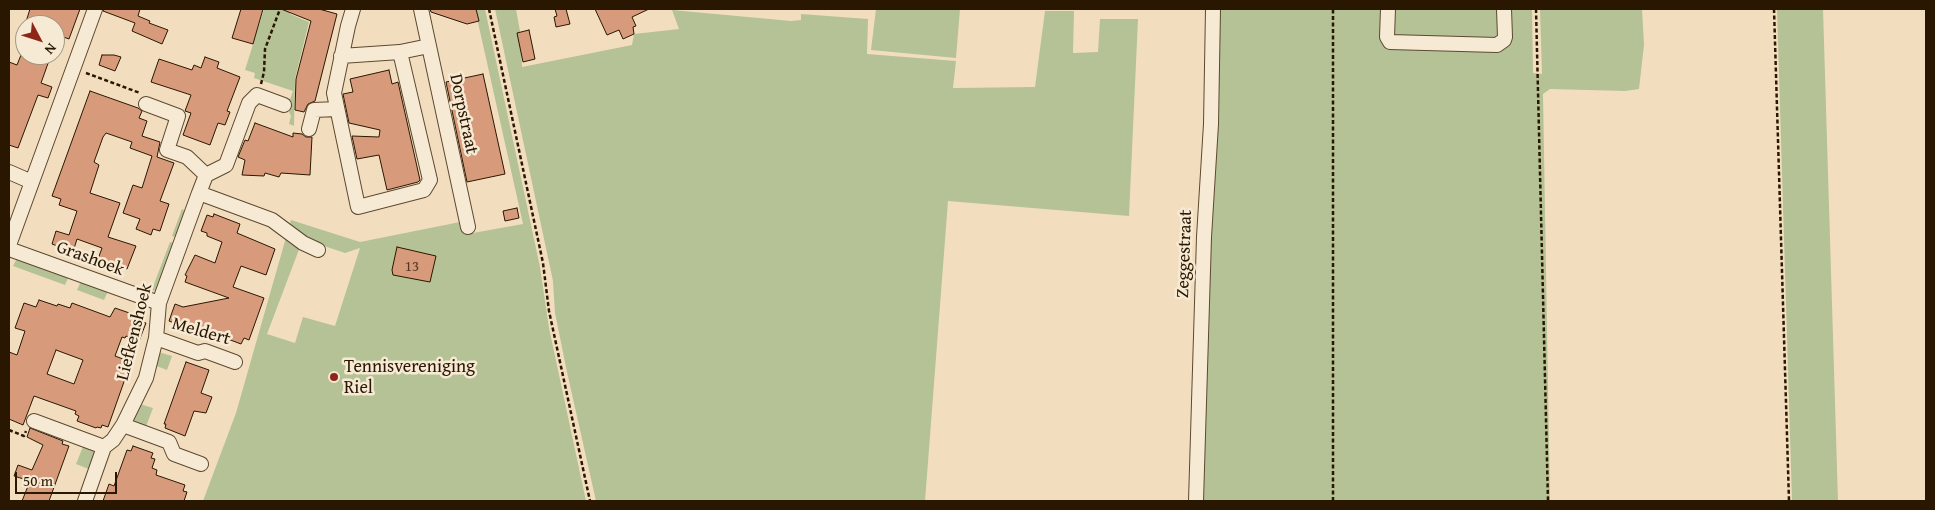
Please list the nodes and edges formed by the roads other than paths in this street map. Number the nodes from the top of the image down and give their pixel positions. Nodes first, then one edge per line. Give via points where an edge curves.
1 (95, 9) edge
2 (353, 9) edge
3 (421, 9) edge
4 (1213, 9) edge
5 (1388, 9) edge
6 (1504, 9) edge
7 (429, 46) junction
8 (400, 52) junction
9 (342, 56) junction
10 (146, 104) road end
11 (284, 105) dead end
12 (337, 109) junction
13 (309, 129) dead end
14 (9, 172) edge
15 (206, 175) junction
16 (32, 182) junction
17 (199, 193) junction
18 (468, 227) dead end
19 (9, 245) edge
20 (9, 249) edge
21 (318, 250) dead end
22 (158, 304) junction
23 (156, 338) junction
24 (235, 362) dead end
25 (34, 421) dead end
26 (123, 426) junction
27 (104, 447) junction
28 (201, 464) dead end
29 (85, 501) edge
30 (1196, 501) edge

1 - 16 street
2 - 9 street
3 - 7 street, Dorpstraat
4 - 30 street, Zeggestraat
5 - 6 street via 1387,36 1390,42 1497,45 1504,40
7 - 8 street
7 - 18 street, Dorpstraat
8 - 9 street
8 - 12 street via 430,180 424,190 358,207
9 - 12 street via 334,93
10 - 15 street via 178,116 167,150 187,157
11 - 15 street via 257,95 249,103 226,165
12 - 13 street via 314,110
14 - 16 street
15 - 17 street, Liefkenshoek
16 - 19 street
17 - 21 street via 272,220
17 - 22 street, Liefkenshoek
20 - 22 street, Grashoek
22 - 23 street, Liefkenshoek
23 - 24 street, Meldert via 198,354 205,351
23 - 26 street, Liefkenshoek via 146,378
25 - 27 street
26 - 27 street, Liefkenshoek
26 - 28 street via 169,442 174,454
27 - 29 street, Liefkenshoek

